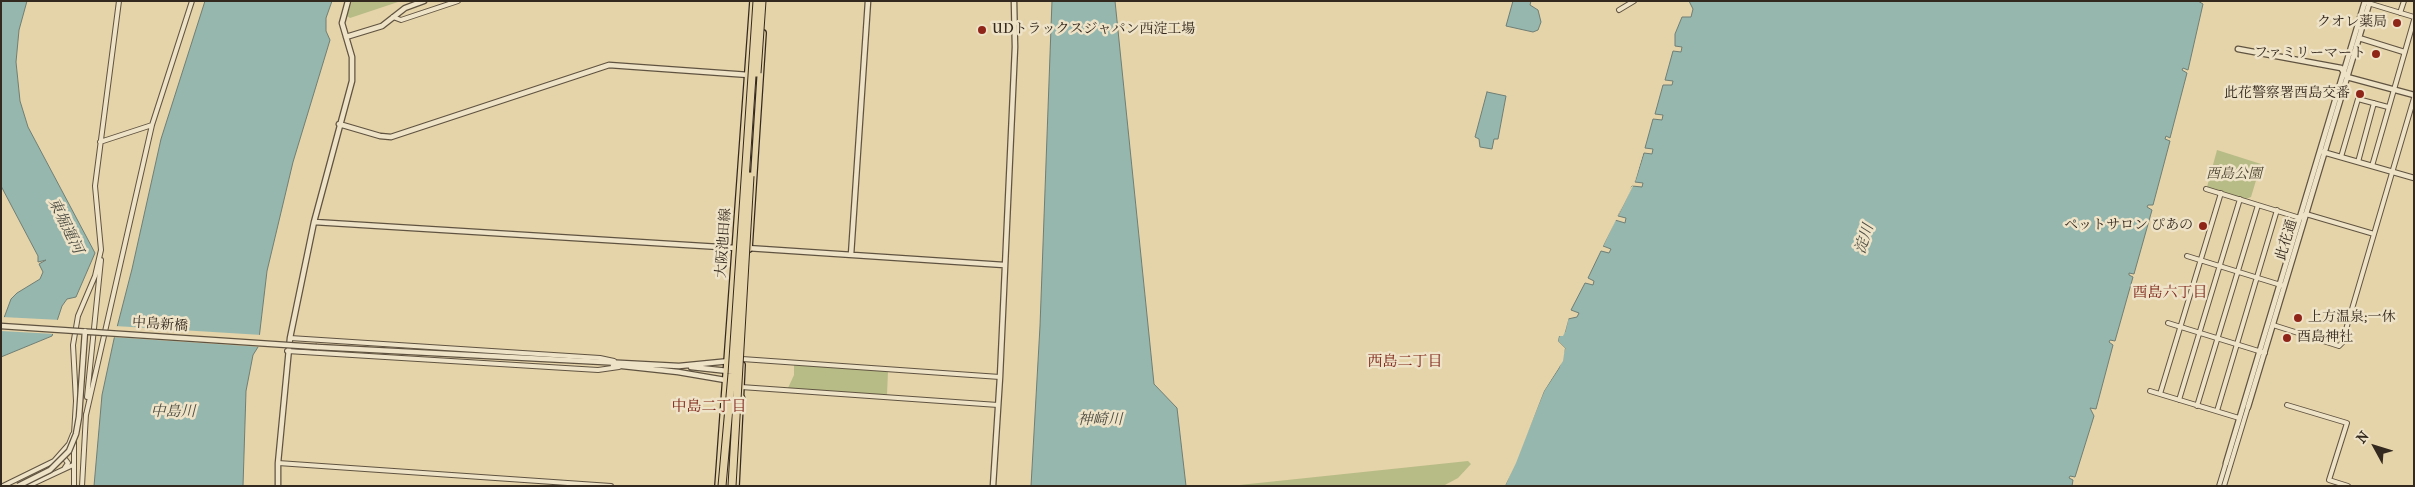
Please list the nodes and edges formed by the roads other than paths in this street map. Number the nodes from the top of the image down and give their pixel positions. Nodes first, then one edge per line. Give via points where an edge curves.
1 (119, 1) edge
2 (192, 1) edge
3 (348, 1) edge
4 (424, 1) edge
5 (458, 1) edge
6 (753, 1) edge
7 (757, 1) edge
8 (764, 1) edge
9 (868, 1) edge
10 (1014, 1) edge
11 (1634, 1) edge
12 (2404, 1) edge
13 (2366, 2) edge
14 (1618, 10) dead end
15 (2400, 13) junction
16 (393, 17) junction
17 (2414, 18) edge
18 (346, 37) junction
19 (2359, 38) junction
20 (2238, 50) dead end
21 (2404, 52) junction
22 (2344, 72) junction
23 (748, 74) junction
24 (760, 75) junction
25 (2348, 77) junction
26 (2393, 90) junction
27 (2414, 97) edge
28 (2374, 103) junction
29 (2388, 107) junction
30 (339, 124) junction
31 (152, 125) junction
32 (100, 142) junction
33 (2322, 152) junction
34 (2341, 157) junction
35 (2358, 162) junction
36 (2372, 166) junction
37 (2393, 172) junction
38 (2414, 178) edge
39 (2206, 189) dead end
40 (2221, 194) junction
41 (2240, 199) junction
42 (2258, 205) junction
43 (2277, 210) junction
44 (2306, 214) junction
45 (2300, 218) junction
46 (314, 222) junction
47 (2374, 234) junction
48 (736, 248) junction
49 (749, 248) junction
50 (101, 250) junction
51 (851, 255) junction
52 (2187, 256) dead end
53 (2201, 261) junction
54 (1004, 265) junction
55 (2220, 266) junction
56 (2238, 272) junction
57 (2257, 278) junction
58 (2282, 286) junction
59 (2168, 323) dead end
60 (2273, 325) junction
61 (1, 326) edge
62 (2181, 327) junction
63 (84, 331) junction
64 (2200, 333) junction
65 (290, 338) junction
66 (2218, 338) junction
67 (2237, 344) junction
68 (287, 350) junction
69 (2262, 352) junction
70 (742, 359) junction
71 (727, 361) junction
72 (622, 364) junction
73 (679, 366) junction
74 (726, 371) junction
75 (1000, 377) junction
76 (725, 380) junction
77 (742, 388) junction
78 (2150, 391) dead end
79 (2160, 394) junction
80 (741, 398) junction
81 (2178, 400) junction
82 (998, 405) junction
83 (2197, 406) junction
84 (2287, 406) dead end
85 (2248, 407) joint
86 (2217, 411) junction
87 (86, 415) junction
88 (2239, 418) junction
89 (74, 431) junction
90 (54, 461) junction
91 (278, 463) junction
92 (2226, 463) joint
93 (73, 465) junction
94 (56, 474) junction
95 (3, 486) edge
96 (18, 486) edge
97 (28, 486) edge
98 (74, 486) edge
99 (82, 486) edge
100 (278, 486) edge
101 (611, 486) edge
102 (720, 486) edge
103 (728, 486) edge
104 (732, 486) edge
105 (736, 486) edge
106 (993, 486) edge
107 (2219, 486) edge
108 (2224, 486) edge
109 (2348, 486) edge

1 - 32 street
2 - 31 street
3 - 18 street via 342,23
4 - 16 street
5 - 16 street via 401,20
6 - 23 main road, 大阪池田線
7 - 102 highway, bridge via 732,374
8 - 24 main road, 大阪池田線
8 - 104 highway, bridge
9 - 51 street
10 - 54 street
11 - 14 street
12 - 15 street
13 - 15 street
13 - 19 street, 此花通
13 - 22 street, 此花通
15 - 17 street
16 - 18 street via 382,26
17 - 21 street
18 - 30 street via 353,72
19 - 21 street
19 - 25 street, 此花通
20 - 22 street via 2341,68
21 - 26 street
22 - 25 street
22 - 33 street, 此花通
23 - 24 street
23 - 30 street via 609,65 391,137
23 - 48 main road, 大阪池田線
24 - 49 main road, 大阪池田線
25 - 26 street
25 - 33 street, 此花通
26 - 27 street
26 - 29 street
27 - 37 street
28 - 29 street
28 - 34 street via 2358,99
28 - 35 street
29 - 36 street
30 - 46 street
31 - 32 street
31 - 87 street
32 - 50 street via 95,186
33 - 34 street
33 - 44 street, 此花通
33 - 45 street, 此花通
34 - 35 street
35 - 36 street
36 - 37 street
37 - 38 street
37 - 47 street
39 - 40 street
40 - 41 street
40 - 53 street
41 - 42 street
41 - 55 street
42 - 43 street
42 - 56 street
43 - 45 street
43 - 57 street
44 - 45 street
44 - 47 street
44 - 58 street, 此花通
45 - 58 street, 此花通
46 - 48 street
46 - 65 street
47 - 60 street via 2339,346
48 - 49 street
48 - 71 main road, 大阪池田線
49 - 51 street
49 - 70 main road, 大阪池田線
50 - 87 street
50 - 89 street via 75,332
51 - 54 street
52 - 53 street
53 - 55 street
53 - 62 street
54 - 75 street
55 - 56 street
55 - 64 street
56 - 57 street
56 - 66 street
57 - 58 street
57 - 67 street
58 - 60 street, 此花通
58 - 69 street, 此花通
59 - 62 street
60 - 69 street, 此花通
61 - 63 street, 中島新橋, bridge
62 - 64 street
62 - 79 street
63 - 72 street, 中島新橋, bridge
63 - 96 street, bridge via 80,417 69,451 50,470
64 - 66 street
64 - 81 street
65 - 68 street
65 - 72 street via 600,358
66 - 67 street
66 - 83 street
67 - 69 street
67 - 86 street
68 - 72 street via 598,370
68 - 91 street
69 - 85 street, 此花通
69 - 88 street, 此花通
70 - 71 street
70 - 75 street
70 - 77 main road, 大阪池田線
71 - 73 street
71 - 74 main road, 大阪池田線
72 - 73 street
72 - 76 street
73 - 74 street
74 - 76 main road, 大阪池田線
74 - 77 street via 736,376
75 - 82 street
76 - 77 street
76 - 102 main road, 大阪池田線
77 - 80 main road, 大阪池田線
77 - 82 street
78 - 79 street
79 - 81 street
80 - 103 highway via 733,420
80 - 105 main road, 大阪池田線
81 - 83 street
82 - 106 street
83 - 86 street
84 - 109 street via 2347,422 2329,480
85 - 108 street, 此花通
86 - 88 street
87 - 99 street
88 - 92 street, 此花通
89 - 90 street via 69,444
89 - 93 street
90 - 94 street via 62,458 68,463
90 - 95 street
91 - 100 street
91 - 101 street
92 - 107 street, 此花通
93 - 94 street
93 - 98 street
94 - 97 street

